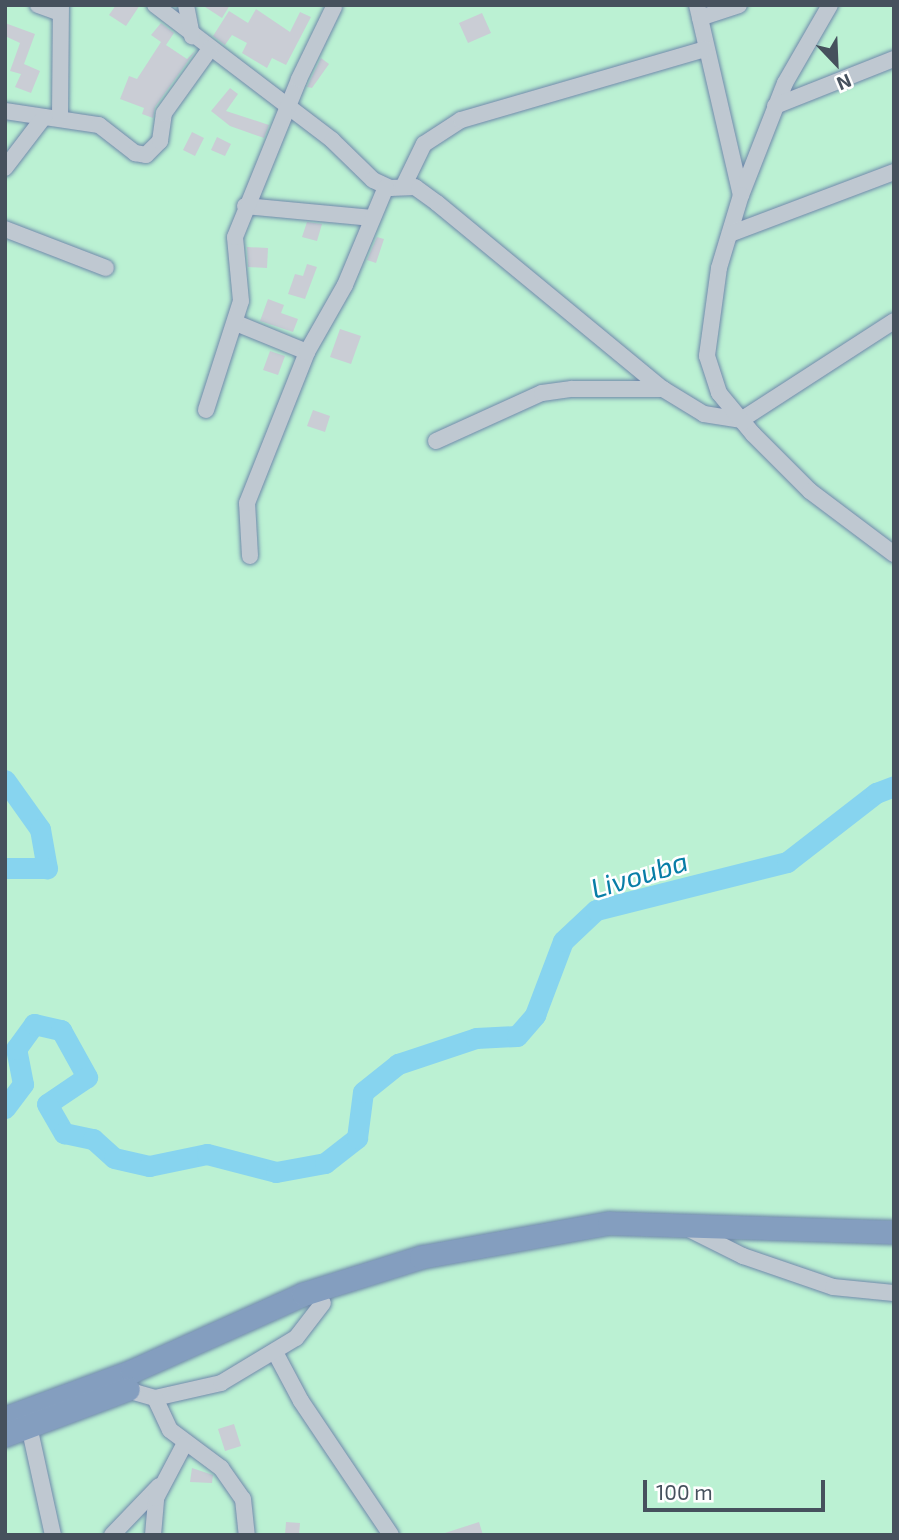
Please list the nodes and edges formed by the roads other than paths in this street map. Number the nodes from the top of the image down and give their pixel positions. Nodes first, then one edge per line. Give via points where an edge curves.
1 (38, 5) edge
2 (155, 5) edge
3 (186, 5) edge
4 (739, 5) edge
5 (830, 5) edge
6 (334, 7) edge
7 (60, 9) edge
8 (698, 12) edge
9 (192, 36) junction
10 (210, 49) junction
11 (705, 49) junction
12 (894, 59) edge
13 (775, 106) junction
14 (289, 110) junction
15 (5, 111) edge
16 (52, 116) junction
17 (5, 168) edge
18 (894, 172) edge
19 (394, 187) junction
20 (741, 195) junction
21 (245, 206) junction
22 (372, 218) junction
23 (5, 229) edge
24 (730, 234) junction
25 (106, 268) dead end
26 (894, 321) edge
27 (236, 323) junction
28 (307, 352) junction
29 (663, 389) junction
30 (206, 410) dead end
31 (740, 420) junction
32 (436, 441) dead end
33 (894, 554) edge
34 (250, 556) dead end
35 (677, 1223) junction
36 (894, 1231) edge
37 (355, 1282) junction
38 (894, 1293) edge
39 (323, 1303) junction
40 (276, 1354) junction
41 (127, 1390) junction
42 (155, 1398) junction
43 (16, 1416) edge
44 (5, 1435) edge
45 (184, 1445) junction
46 (161, 1484) junction
47 (52, 1535) edge
48 (112, 1535) edge
49 (153, 1535) edge
50 (247, 1535) edge
51 (391, 1535) edge

1 - 7 street
2 - 9 street
3 - 9 street
4 - 8 street
5 - 13 street
6 - 14 street
7 - 16 street
8 - 11 street
9 - 10 street
10 - 14 street
10 - 16 street via 164,113 160,141 150,154 135,153 99,125
11 - 19 street via 461,120 424,144
11 - 20 street
12 - 13 street
13 - 20 street
14 - 19 street
14 - 21 street
15 - 16 street
16 - 17 street
18 - 24 street
19 - 22 street
19 - 29 street via 415,187 437,203
20 - 24 street
21 - 22 street
21 - 27 street via 234,237 241,290
22 - 28 street via 345,285
23 - 25 street
24 - 31 street via 714,295 707,356 719,393
26 - 31 street
27 - 28 street
27 - 30 street
28 - 34 street via 247,503
29 - 31 street via 704,414
29 - 32 street via 542,393
31 - 33 street via 810,491
35 - 36 highway
35 - 37 highway via 609,1223 519,1237 421,1257
35 - 38 street via 744,1256 833,1287
37 - 39 highway
37 - 43 highway via 303,1294 132,1371
39 - 40 street via 296,1338
39 - 41 highway
40 - 42 street via 220,1383
40 - 51 street via 301,1401
41 - 42 street
41 - 43 highway
42 - 45 street via 170,1430
43 - 44 highway
43 - 47 street
45 - 46 street
45 - 50 street via 221,1468 243,1499
46 - 48 street
46 - 49 street

